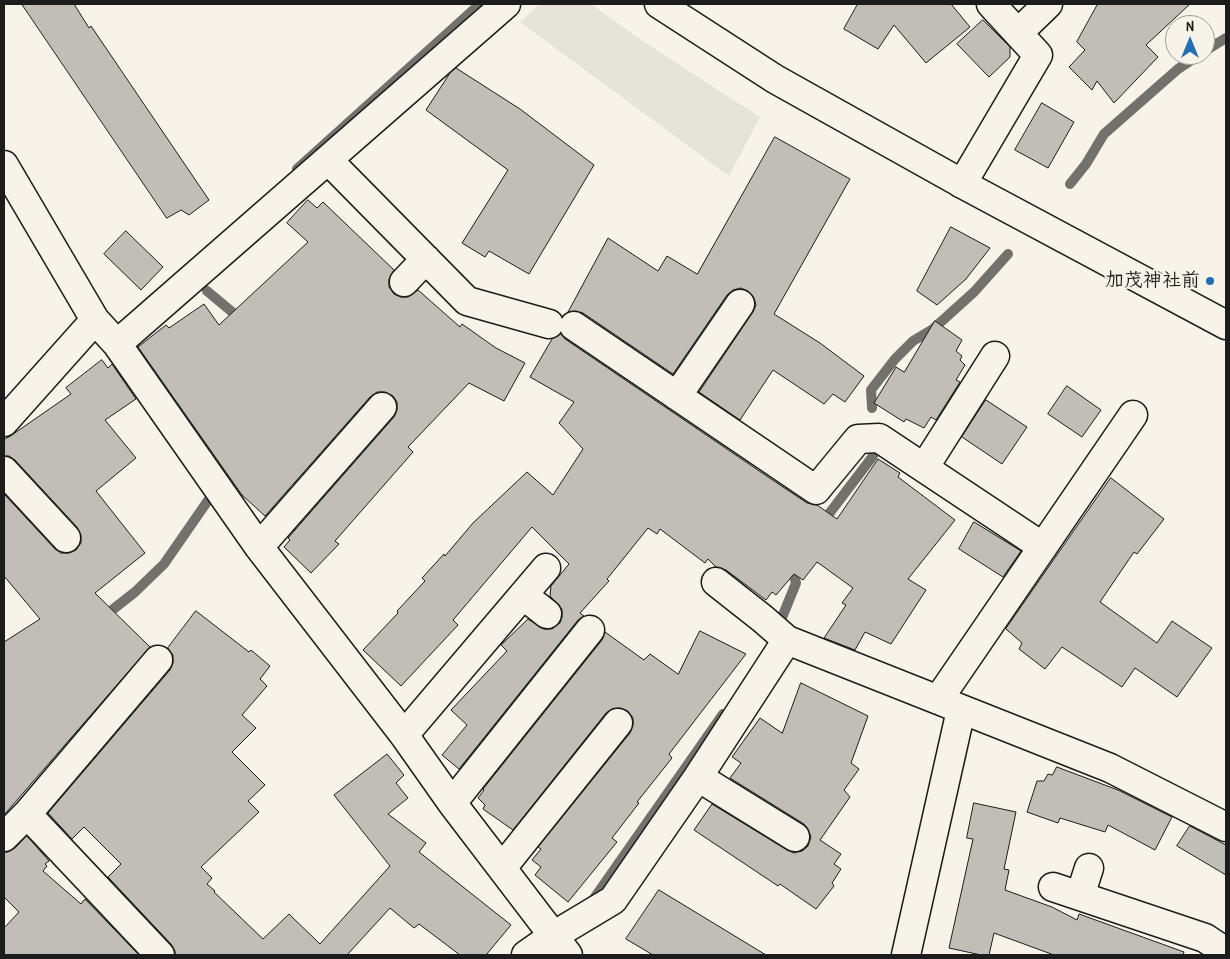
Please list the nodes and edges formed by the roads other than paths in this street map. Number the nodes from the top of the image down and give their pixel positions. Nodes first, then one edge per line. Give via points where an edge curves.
1 (506, 4) edge
2 (659, 4) edge
3 (991, 4) edge
4 (1048, 4) edge
5 (1018, 33) junction
6 (328, 160) junction
7 (4, 165) edge
8 (962, 184) junction
9 (426, 259) junction
10 (404, 282) dead end
11 (740, 304) dead end
12 (95, 320) junction
13 (1226, 324) edge
14 (117, 344) junction
15 (995, 356) dead end
16 (677, 396) junction
17 (382, 407) dead end
18 (1133, 415) dead end
19 (4, 422) edge
20 (924, 468) junction
21 (4, 471) edge
22 (66, 538) dead end
23 (260, 547) junction
24 (1043, 547) junction
25 (546, 568) dead end
26 (716, 582) dead end
27 (523, 595) junction
28 (547, 614) dead end
29 (590, 630) dead end
30 (788, 640) junction
31 (158, 660) dead end
32 (949, 705) junction
33 (618, 724) dead end
34 (404, 735) junction
35 (698, 777) junction
36 (452, 803) junction
37 (28, 814) junction
38 (1226, 827) edge
39 (795, 837) dead end
40 (4, 838) edge
41 (502, 868) junction
42 (1088, 868) dead end
43 (1053, 887) dead end
44 (1080, 896) junction
45 (560, 946) edge
46 (1223, 950) edge
47 (160, 955) edge
48 (526, 955) edge
49 (906, 955) edge

1 - 6 street
2 - 8 street via 775,79
3 - 5 street
4 - 5 street
5 - 8 street via 1038,55
6 - 9 street
6 - 14 street
7 - 12 street
8 - 13 street
9 - 10 street
9 - 16 street via 467,301 561,325
11 - 16 street
12 - 14 street
12 - 19 street
14 - 23 street
15 - 20 street
16 - 20 street via 816,490 858,439 873,438
17 - 23 street
18 - 24 street
20 - 24 street
21 - 22 street
23 - 34 street
24 - 32 street
25 - 27 street
26 - 30 street
27 - 28 street
27 - 34 street
29 - 36 street
30 - 32 street
30 - 35 street
31 - 37 street
32 - 38 street via 1110,768
32 - 49 street
33 - 41 street
34 - 36 street
35 - 39 street
35 - 45 street via 612,900
36 - 41 street
37 - 40 street
37 - 47 street
41 - 45 street
42 - 44 street
43 - 44 street
44 - 46 street via 1204,938
45 - 48 street

